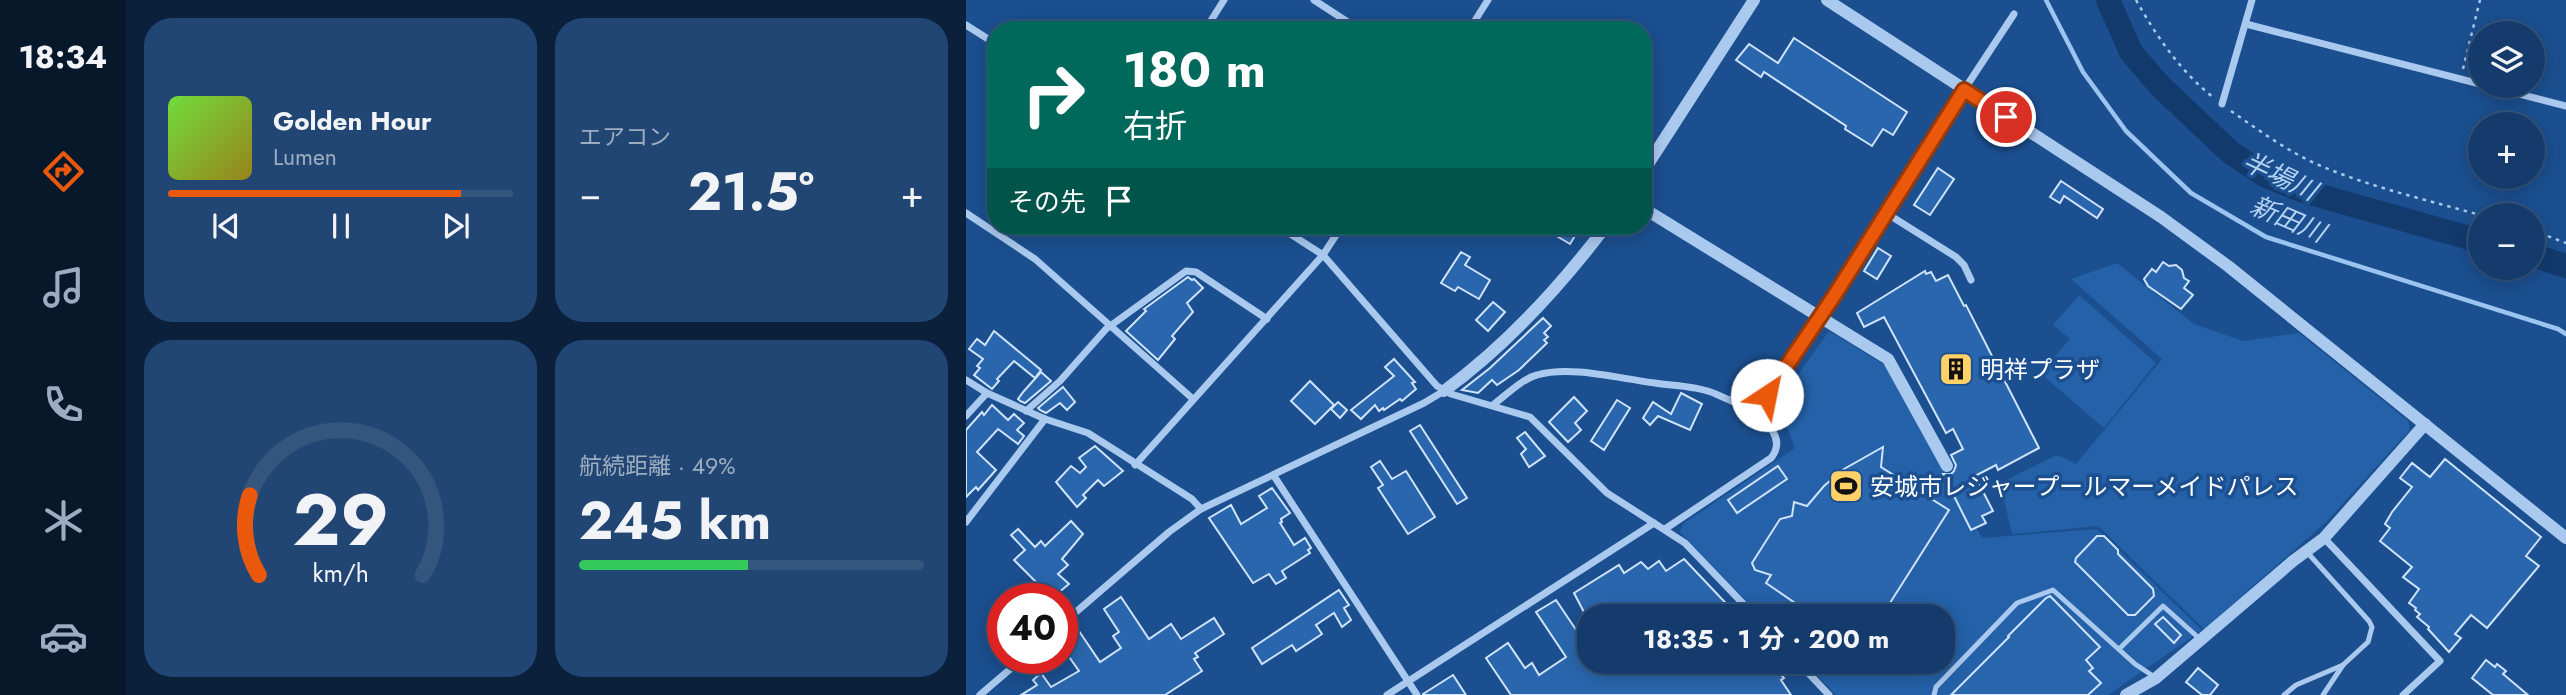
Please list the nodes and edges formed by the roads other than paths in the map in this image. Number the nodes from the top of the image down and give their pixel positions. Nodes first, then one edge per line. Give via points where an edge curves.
1 (1224, 0) edge
2 (1314, 0) edge
3 (1488, 0) edge
4 (1754, 0) edge
5 (1827, 0) edge
6 (2252, 0) edge
7 (2014, 14) dead end
8 (1211, 21) edge
9 (1346, 21) edge
10 (1475, 21) edge
11 (2246, 24) junction
12 (966, 25) edge
13 (987, 38) edge
14 (2468, 81) edge
15 (1964, 90) junction
16 (2535, 98) edge
17 (2222, 104) road end
18 (2566, 106) edge
19 (1652, 158) edge
20 (966, 213) edge
21 (1886, 213) junction
22 (1652, 214) edge
23 (987, 227) edge
24 (999, 235) edge
25 (1292, 235) edge
26 (1336, 235) edge
27 (1599, 235) edge
28 (1323, 255) junction
29 (1971, 280) dead end
30 (1821, 317) junction
31 (1267, 319) junction
32 (1112, 325) junction
33 (966, 380) edge
34 (1444, 391) junction
35 (987, 393) junction
36 (1193, 399) junction
37 (1493, 405) junction
38 (1026, 411) junction
39 (1754, 415) junction
40 (966, 416) edge
41 (1045, 419) junction
42 (2425, 424) junction
43 (1135, 465) junction
44 (1947, 466) dead end
45 (1274, 476) junction
46 (1200, 509) junction
47 (966, 522) edge
48 (1654, 523) junction
49 (1665, 529) junction
50 (2324, 538) junction
51 (2566, 538) edge
52 (2306, 551) junction
53 (1743, 604) edge
54 (1078, 610) edge
55 (2201, 640) junction
56 (2119, 649) junction
57 (2343, 665) junction
58 (1004, 674) edge
59 (1808, 674) edge
60 (2157, 678) junction
61 (1408, 681) junction
62 (1825, 694) edge
63 (980, 695) edge
64 (1387, 695) edge
65 (1417, 695) edge
66 (1934, 695) edge
67 (2126, 695) edge
68 (2284, 695) edge
69 (2323, 695) edge
70 (2403, 695) edge

1 - 8 street
2 - 9 street
3 - 10 street
4 - 19 street
5 - 15 street
6 - 11 street
7 - 15 street
11 - 14 street
11 - 17 street
12 - 13 street
15 - 21 street
15 - 42 street via 2161,217
16 - 18 street
20 - 23 street
21 - 29 street via 1956,257
21 - 30 street
22 - 30 street
24 - 32 street via 1035,259
25 - 28 street
26 - 28 street
27 - 34 street via 1538,309
28 - 31 street
28 - 34 street
30 - 39 street
30 - 44 street via 1888,359
31 - 32 street via 1191,270
31 - 36 street
32 - 36 street
32 - 38 street
33 - 35 street
34 - 37 street
34 - 45 street
35 - 38 street
35 - 40 street
36 - 43 street
37 - 39 street via 1537,375 1584,372 1717,394
37 - 48 street via 1530,417 1607,493
38 - 41 street
39 - 49 street via 1774,431 1775,453
41 - 43 street via 1088,433
41 - 47 street
42 - 50 street
42 - 51 street
43 - 46 street via 1192,499
45 - 46 street
45 - 61 street
46 - 54 street
48 - 49 street
48 - 61 street
49 - 53 street via 1685,543
50 - 52 street
50 - 70 street via 2440,662
52 - 55 street
52 - 57 lane via 2372,627 2368,642
55 - 56 lane via 2163,606
55 - 60 street
56 - 60 lane
56 - 66 lane via 2053,590 2017,603 1936,687
57 - 68 lane
57 - 69 lane
58 - 63 street
59 - 62 street
60 - 67 street
61 - 64 street
61 - 65 street

